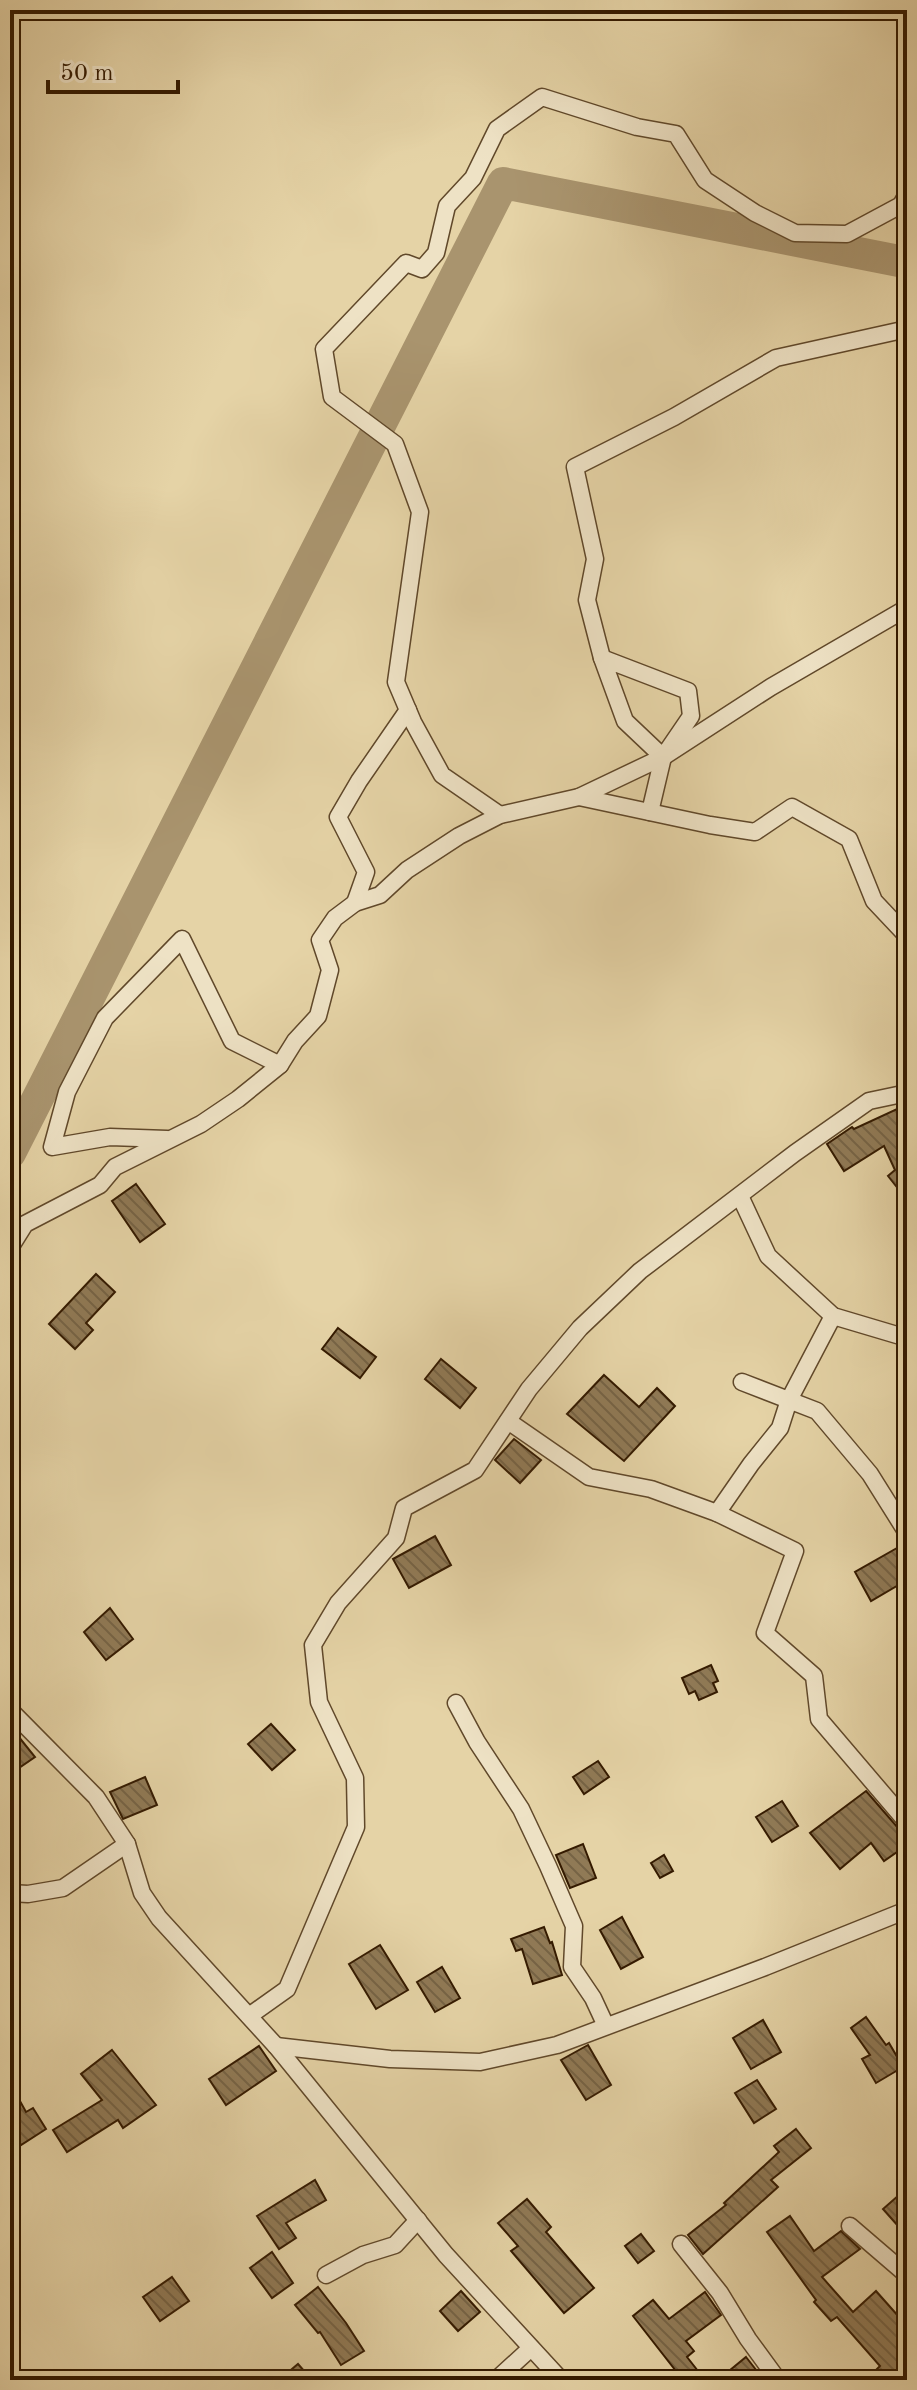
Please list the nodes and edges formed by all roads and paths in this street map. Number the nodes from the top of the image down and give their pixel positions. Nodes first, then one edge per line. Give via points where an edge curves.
1 (907, 194) edge
2 (907, 329) edge
3 (907, 608) edge
4 (602, 658) junction
5 (408, 710) junction
6 (663, 757) junction
7 (579, 797) junction
8 (650, 812) junction
9 (500, 815) junction
10 (355, 903) junction
11 (907, 936) edge
12 (280, 1065) junction
13 (907, 1093) edge
14 (170, 1140) junction
15 (740, 1196) junction
16 (10, 1248) edge
17 (833, 1316) junction
18 (907, 1338) edge
19 (742, 1382) dead end
20 (789, 1400) junction
21 (508, 1421) junction
22 (717, 1513) junction
23 (907, 1533) edge
24 (456, 1703) dead end
25 (10, 1710) edge
26 (906, 1821) edge
27 (127, 1844) junction
28 (10, 1893) edge
29 (907, 1910) edge
30 (249, 2016) junction
31 (606, 2026) junction
32 (276, 2046) junction
33 (418, 2220) junction
34 (850, 2226) dead end
35 (681, 2244) dead end
36 (326, 2275) dead end
37 (907, 2275) edge
38 (531, 2348) junction
39 (496, 2380) edge
40 (561, 2380) edge
41 (778, 2380) edge

1 - 5 street via 901,205 847,234 795,233 705,180 676,134 542,97 497,129 473,178 447,206 436,253 422,269 406,263 324,349 332,397 395,444 420,512 396,682
2 - 4 street via 776,358 575,467 595,559 587,600
3 - 6 street
4 - 6 street via 625,721
4 - 6 street via 688,691 691,716
5 - 9 street via 442,775
5 - 10 street via 338,817 366,872
6 - 7 street
6 - 8 street
7 - 8 street
7 - 9 street
8 - 11 street via 755,832 792,807 849,839 874,901
9 - 10 street via 407,870 380,895
10 - 12 street via 335,918 320,940 330,970 318,1016
12 - 14 street via 238,1099
12 - 14 street via 232,1041 182,939 105,1018 67,1092 52,1147 110,1137
13 - 15 street via 869,1101
14 - 16 street via 115,1167 100,1185 25,1224
15 - 17 street via 768,1256
15 - 21 street via 640,1271 590,1319
17 - 18 street
17 - 20 street
19 - 20 street
20 - 22 street via 780,1428
20 - 23 street via 817,1411 870,1474
21 - 22 street via 589,1477 651,1489
21 - 30 street via 475,1470 404,1508 396,1538 338,1603 313,1645 319,1702 355,1778 356,1827 287,1989
22 - 26 street via 795,1551 765,1633 814,1676 819,1719
24 - 31 street via 521,1809 548,1866 574,1926 572,1967
25 - 27 street via 96,1797
27 - 28 street via 63,1888
27 - 30 street via 142,1893 159,1918
29 - 31 street
30 - 32 street
31 - 32 street via 557,2045 480,2062 390,2059
32 - 33 street
33 - 36 street via 395,2245
33 - 38 street
34 - 37 street
35 - 41 street
38 - 39 street
38 - 40 street

